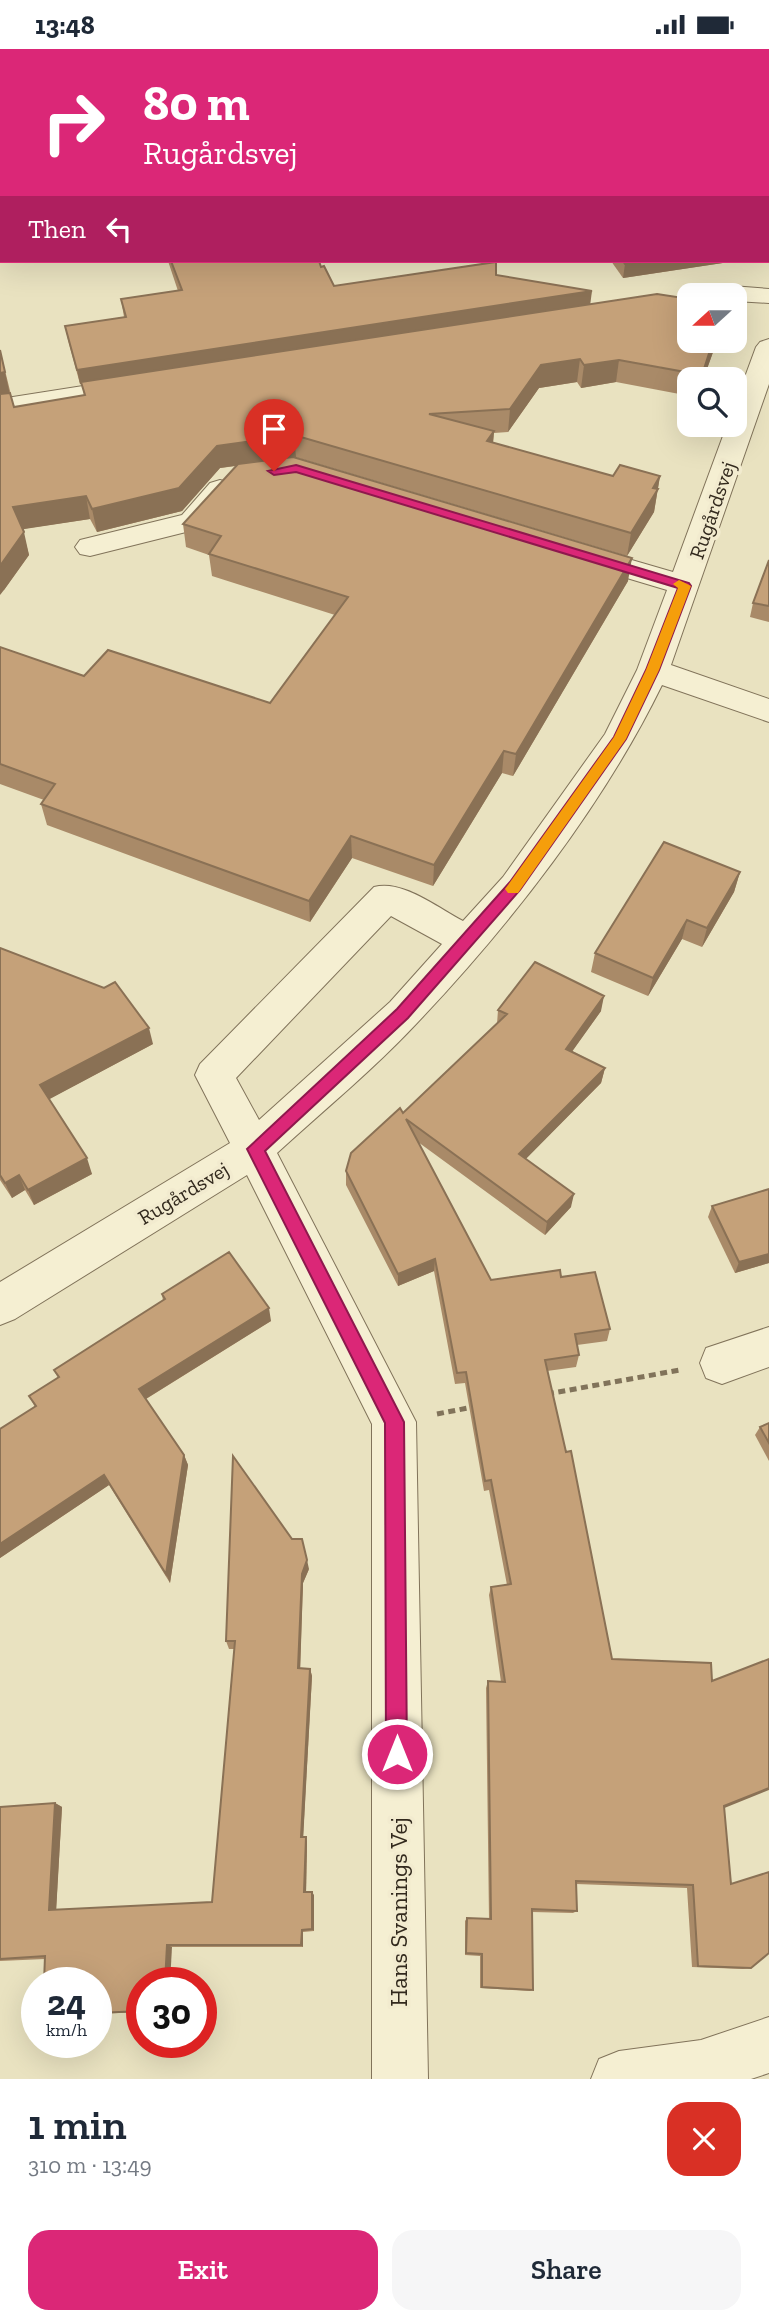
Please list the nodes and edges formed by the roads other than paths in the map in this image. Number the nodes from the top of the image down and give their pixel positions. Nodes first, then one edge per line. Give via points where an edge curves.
1 (747, 294) edge
2 (769, 296) edge
3 (769, 347) edge
4 (161, 382) edge
5 (0, 407) edge
6 (243, 475) edge
7 (90, 547) dead end
8 (555, 547) edge
9 (685, 586) junction
10 (653, 670) junction
11 (769, 711) edge
12 (467, 940) junction
13 (255, 1149) junction
14 (0, 1305) edge
15 (769, 1347) edge
16 (722, 1363) road end
17 (769, 2045) edge
18 (400, 2079) edge
19 (619, 2079) edge

1 - 2 street
3 - 9 street, Rugårdsvej
4 - 5 street
6 - 7 street via 230,477 192,522
8 - 9 street
9 - 10 street, Rugårdsvej
10 - 11 street
10 - 12 street, Rugårdsvej via 619,739 515,886
12 - 13 street, Rugårdsvej via 403,1013
12 - 13 street, Hans Svanings Vej via 387,897 214,1075
13 - 14 street, Rugårdsvej
13 - 18 street, Hans Svanings Vej via 394,1422
15 - 16 street
17 - 19 street via 701,2068

